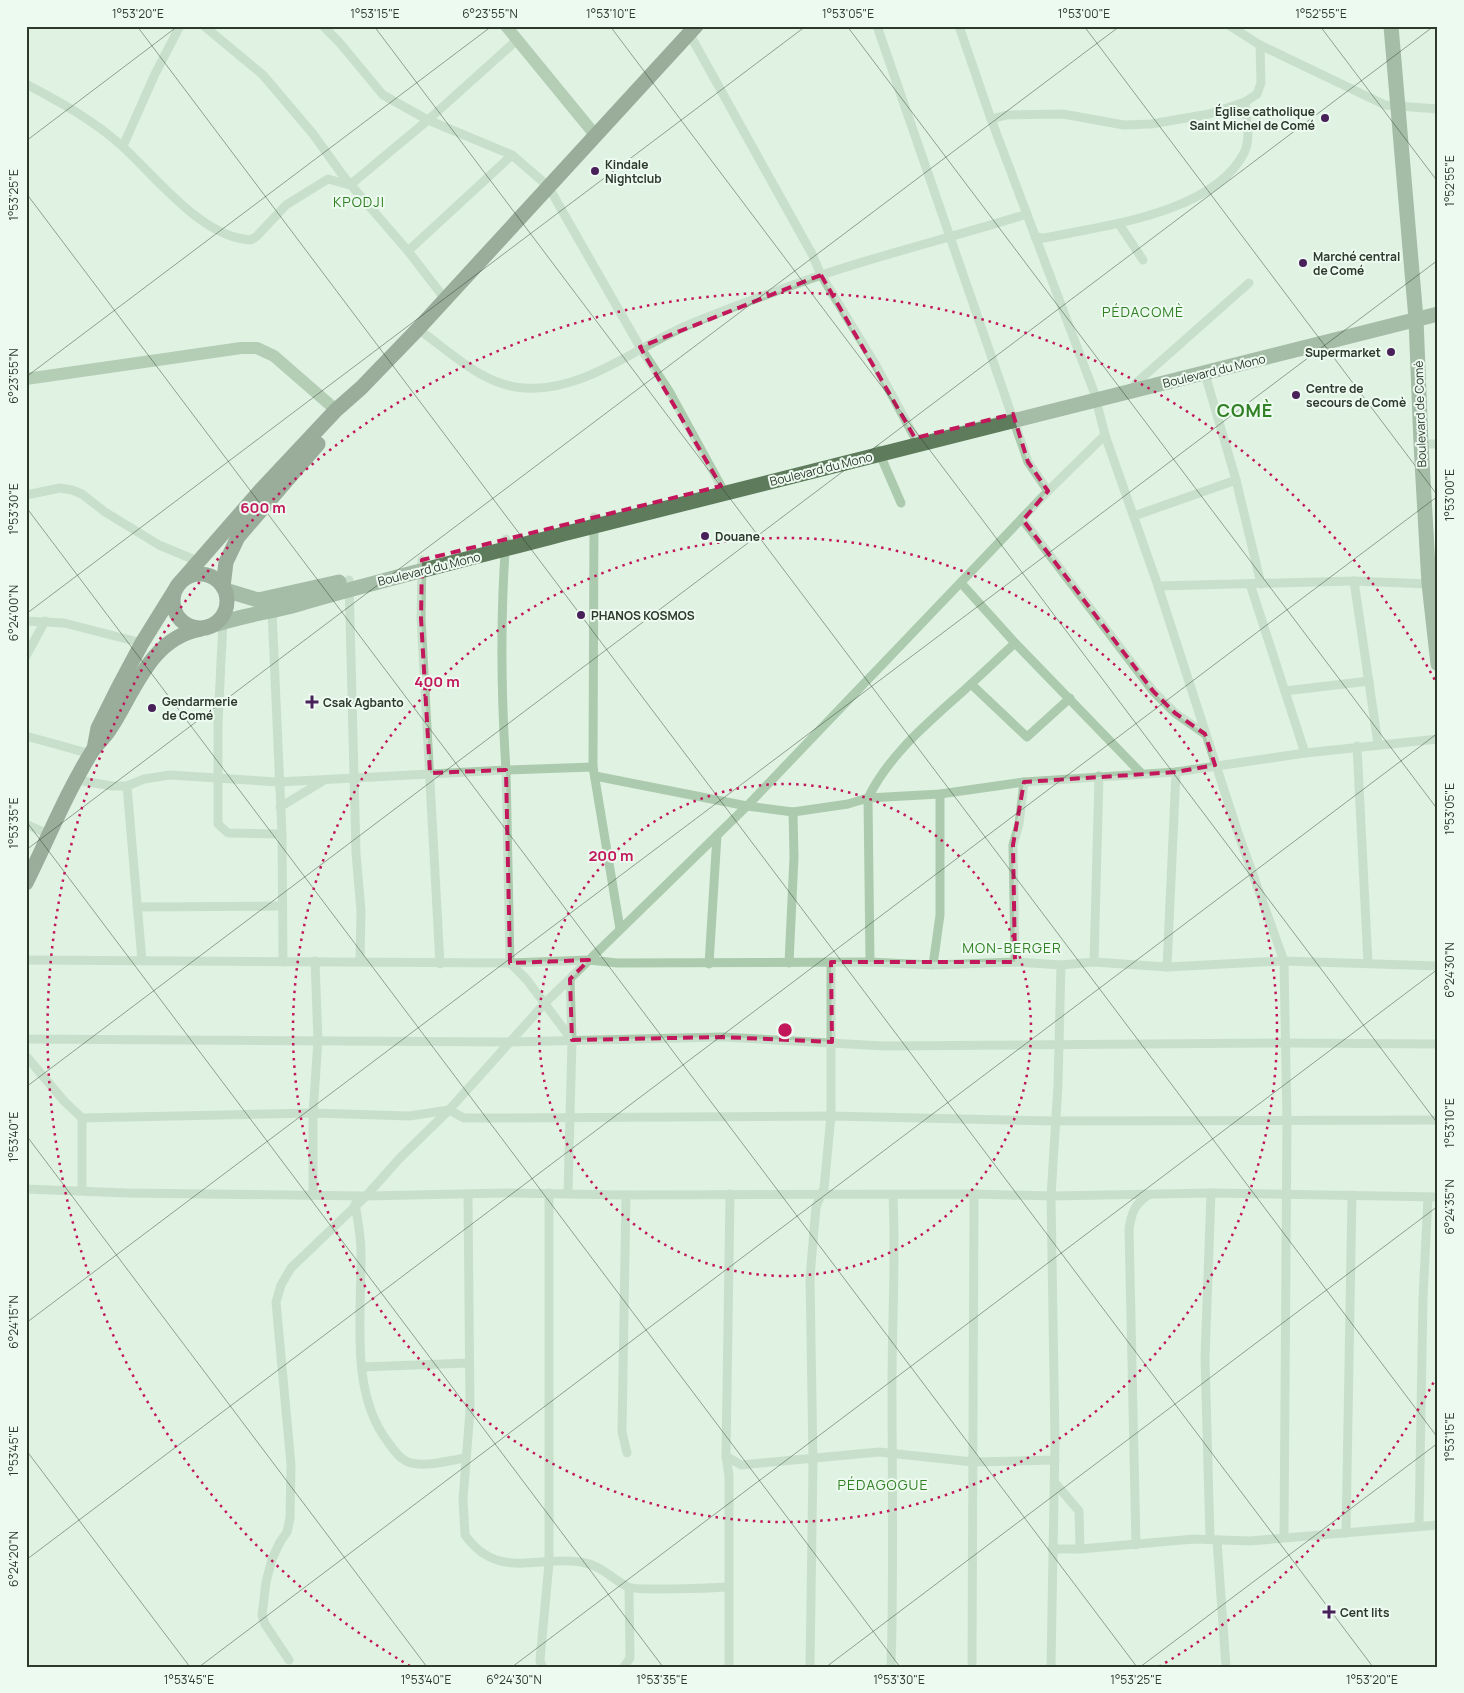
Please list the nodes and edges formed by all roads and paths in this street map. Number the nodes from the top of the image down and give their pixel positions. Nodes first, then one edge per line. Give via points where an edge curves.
1 (180, 26) edge
2 (204, 26) edge
3 (323, 26) edge
4 (506, 26) edge
5 (876, 26) edge
6 (959, 26) edge
7 (1230, 26) edge
8 (1391, 26) edge
9 (692, 30) edge
10 (517, 40) junction
11 (1260, 45) junction
12 (26, 84) edge
13 (1245, 102) junction
14 (1396, 108) junction
15 (1438, 109) edge
16 (991, 119) junction
17 (428, 120) junction
18 (596, 136) junction
19 (123, 146) junction
20 (512, 155) junction
21 (350, 185) junction
22 (548, 186) junction
23 (1027, 214) junction
24 (1119, 224) junction
25 (1035, 237) junction
26 (952, 238) junction
27 (408, 251) junction
28 (1143, 260) dead end
29 (821, 275) junction
30 (1249, 283) dead end
31 (446, 299) junction
32 (1438, 308) edge
33 (1438, 314) edge
34 (1416, 317) junction
35 (418, 329) junction
36 (640, 347) junction
37 (1205, 374) junction
38 (26, 379) edge
39 (1135, 384) junction
40 (361, 388) junction
41 (1095, 396) junction
42 (336, 410) junction
43 (1014, 417) junction
44 (1105, 435) junction
45 (915, 438) junction
46 (1420, 444) junction
47 (1438, 444) edge
48 (879, 451) junction
49 (1236, 480) junction
50 (721, 486) junction
51 (1048, 491) junction
52 (26, 495) edge
53 (901, 503) dead end
54 (1134, 516) junction
55 (1023, 520) junction
56 (594, 522) junction
57 (505, 544) junction
58 (200, 562) junction
59 (422, 565) junction
60 (1354, 581) junction
61 (961, 583) junction
62 (1250, 584) junction
63 (1261, 584) junction
64 (1429, 584) junction
65 (178, 585) junction
66 (348, 585) junction
67 (1158, 586) junction
68 (224, 588) junction
69 (272, 611) junction
70 (26, 621) edge
71 (45, 621) junction
72 (223, 621) junction
73 (204, 628) junction
74 (142, 643) junction
75 (1015, 643) junction
76 (26, 656) edge
77 (1438, 664) edge
78 (1369, 681) junction
79 (971, 684) junction
80 (1285, 691) junction
81 (1070, 698) junction
82 (1205, 734) junction
83 (26, 736) edge
84 (1438, 739) edge
85 (1378, 744) junction
86 (1357, 746) junction
87 (92, 751) junction
88 (1305, 753) junction
89 (1215, 765) junction
90 (506, 770) junction
91 (594, 771) junction
92 (1176, 772) junction
93 (430, 773) junction
94 (1141, 773) junction
95 (1099, 776) junction
96 (217, 778) junction
97 (355, 778) junction
98 (77, 780) junction
99 (324, 780) junction
100 (278, 782) junction
101 (1024, 782) junction
102 (127, 786) junction
103 (940, 794) junction
104 (868, 798) junction
105 (747, 806) junction
106 (280, 807) junction
107 (793, 812) junction
108 (26, 824) edge
109 (282, 834) junction
110 (50, 835) junction
111 (717, 835) junction
112 (26, 883) edge
113 (282, 906) junction
114 (137, 907) junction
115 (620, 929) junction
116 (26, 960) edge
117 (589, 960) junction
118 (142, 961) junction
119 (315, 961) junction
120 (360, 961) junction
121 (1284, 961) junction
122 (283, 962) junction
123 (831, 962) junction
124 (870, 962) junction
125 (1015, 962) junction
126 (1094, 962) junction
127 (510, 963) junction
128 (788, 963) junction
129 (1368, 963) junction
130 (440, 964) junction
131 (709, 964) junction
132 (933, 965) junction
133 (1061, 965) junction
134 (1167, 966) junction
135 (1438, 966) edge
136 (570, 980) junction
137 (545, 1003) junction
138 (26, 1038) edge
139 (318, 1040) junction
140 (572, 1040) junction
141 (510, 1042) junction
142 (832, 1042) junction
143 (1285, 1043) junction
144 (1438, 1044) edge
145 (1058, 1045) junction
146 (26, 1056) edge
147 (449, 1110) junction
148 (313, 1113) junction
149 (570, 1116) junction
150 (831, 1116) junction
151 (82, 1118) junction
152 (1287, 1120) junction
153 (1438, 1120) edge
154 (1055, 1121) junction
155 (26, 1189) edge
156 (82, 1190) junction
157 (549, 1193) junction
158 (568, 1193) junction
159 (1211, 1193) junction
160 (468, 1194) junction
161 (730, 1194) junction
162 (974, 1194) junction
163 (626, 1195) junction
164 (822, 1195) junction
165 (1286, 1195) junction
166 (1352, 1195) junction
167 (313, 1196) junction
168 (366, 1196) junction
169 (892, 1196) junction
170 (1051, 1196) junction
171 (1147, 1196) junction
172 (1428, 1197) junction
173 (1438, 1197) edge
174 (355, 1204) junction
175 (469, 1363) junction
176 (362, 1367) junction
177 (627, 1453) dead end
178 (891, 1453) junction
179 (726, 1456) junction
180 (466, 1458) junction
181 (812, 1458) junction
182 (1055, 1460) junction
183 (973, 1462) junction
184 (741, 1465) junction
185 (729, 1476) junction
186 (1055, 1483) junction
187 (1438, 1524) edge
188 (1419, 1525) junction
189 (1346, 1533) junction
190 (1284, 1536) junction
191 (1213, 1540) junction
192 (1136, 1545) junction
193 (1052, 1549) junction
194 (1080, 1549) junction
195 (549, 1563) junction
196 (630, 1588) junction
197 (728, 1588) junction
198 (289, 1660) dead end
199 (542, 1667) edge
200 (624, 1667) edge
201 (729, 1667) edge
202 (810, 1667) edge
203 (891, 1667) edge
204 (972, 1667) edge
205 (1051, 1667) edge
206 (1226, 1667) edge

1 - 19 street
2 - 21 street via 263,75 313,134
3 - 17 street via 383,95
4 - 10 street
5 - 26 street
6 - 16 street
7 - 11 street
8 - 14 main road, Boulevard de Comè
9 - 18 highway
9 - 29 street
10 - 17 street
10 - 18 street
11 - 13 street via 1261,83 1257,94
11 - 14 street via 1385,106
12 - 19 street via 74,110
13 - 16 street via 1209,114 1142,125 1088,121 1063,114 1007,115
13 - 24 street via 1246,144 1241,157 1223,178 1206,192 1162,211
14 - 15 street
14 - 34 main road, Boulevard de Comè
16 - 23 street
17 - 20 street
17 - 21 street
18 - 22 highway
19 - 21 street via 212,229 245,240 257,236 286,205 328,179
20 - 22 street
20 - 27 street
21 - 27 street
22 - 31 highway
22 - 36 street
23 - 25 street
23 - 26 street
24 - 25 street
24 - 28 street
25 - 41 street
26 - 29 street
26 - 43 street
27 - 31 street
29 - 36 street via 685,326
29 - 45 street
30 - 39 street
31 - 35 highway
32 - 34 main road, Boulevard du Mono
33 - 34 main road, Boulevard du Mono
34 - 37 main road, Boulevard du Mono
34 - 39 main road, Boulevard du Mono
34 - 46 main road, Boulevard de Comè
35 - 36 street via 488,379 512,387 556,386 570,382
35 - 40 highway
36 - 50 street via 669,391
37 - 41 main road, Boulevard du Mono
37 - 49 street
38 - 42 street via 257,348 286,365
39 - 41 main road, Boulevard du Mono
40 - 42 highway
40 - 68 highway via 334,425 238,537 226,562
41 - 43 main road, Boulevard du Mono
41 - 44 street
42 - 58 highway via 260,490
43 - 45 main road, Boulevard du Mono
43 - 48 main road, Boulevard du Mono
43 - 51 street via 1028,462
44 - 51 street
44 - 54 street
45 - 48 main road, Boulevard du Mono
46 - 47 street
46 - 64 main road, Boulevard de Comè
48 - 50 main road, Boulevard du Mono
48 - 53 street
48 - 56 main road, Boulevard du Mono
49 - 54 street
49 - 63 street
50 - 56 main road, Boulevard du Mono
51 - 55 street
52 - 58 street via 60,488 72,490 159,545
54 - 67 street
55 - 61 street
55 - 82 street via 1153,691 1175,713
56 - 57 main road, Boulevard du Mono
56 - 91 street
57 - 59 main road, Boulevard du Mono
57 - 90 street via 502,712
58 - 65 highway
59 - 66 main road, Boulevard du Mono
59 - 93 street via 421,618
60 - 63 street
60 - 64 street
60 - 78 street
61 - 75 street
61 - 105 street
62 - 63 street
62 - 67 street
62 - 80 street
64 - 77 main road, Boulevard de Comè
65 - 68 highway via 198,574 212,577
65 - 73 highway via 173,600 176,614 186,625
65 - 74 highway
66 - 68 main road, Boulevard du Mono via 258,600
66 - 69 main road, Boulevard du Mono
66 - 97 street
67 - 82 street
68 - 73 highway via 227,606 224,613 220,620
69 - 72 main road, Boulevard du Mono
69 - 100 street
70 - 71 street
71 - 74 street
71 - 76 street
72 - 73 main road, Boulevard du Mono
72 - 96 street
73 - 87 highway via 181,634 151,660 110,729
74 - 87 highway via 98,728
75 - 79 street
75 - 81 street
78 - 80 street
78 - 85 street
79 - 81 street via 1027,737
79 - 104 street via 898,752
80 - 88 street
81 - 94 street
82 - 89 street
83 - 87 street
84 - 85 street
85 - 86 street
86 - 88 street
86 - 129 street
87 - 98 highway
88 - 89 street
89 - 92 street
89 - 121 street
90 - 91 street
90 - 93 street
90 - 127 street
91 - 105 street
91 - 115 street
92 - 94 street
92 - 134 street
93 - 97 street
93 - 130 street
94 - 95 street
95 - 101 street
95 - 126 street
96 - 100 street
96 - 102 street via 170,775 144,779
96 - 109 street via 218,824 222,829
97 - 99 street
97 - 120 street
98 - 102 street
98 - 110 highway
99 - 100 street
99 - 106 street
100 - 106 street
101 - 103 street
101 - 125 street via 1013,845
102 - 114 street
103 - 104 street
103 - 132 street via 940,915
104 - 107 street
104 - 124 street
105 - 107 street
105 - 111 street
106 - 109 street
107 - 128 street
108 - 110 street
109 - 113 street
110 - 112 highway
111 - 115 street
111 - 131 street
113 - 114 street
113 - 122 street
114 - 118 street
115 - 117 street
116 - 118 street
117 - 127 street
117 - 131 street
117 - 136 street
118 - 122 street
119 - 120 street
119 - 122 street
119 - 139 street
120 - 130 street
121 - 129 street
121 - 134 street
121 - 143 street
123 - 124 street
123 - 128 street
123 - 142 street
124 - 132 street
125 - 132 street
125 - 133 street
126 - 133 street
126 - 134 street
127 - 130 street
127 - 137 street
128 - 131 street
129 - 135 street
133 - 145 street
136 - 137 street
136 - 140 street
137 - 140 street
137 - 141 street
138 - 139 street
139 - 141 street
139 - 148 street
140 - 141 street
140 - 142 street via 722,1037
140 - 149 street
141 - 147 street
142 - 145 street via 884,1046
142 - 150 street
143 - 144 street
143 - 145 street
143 - 152 street
145 - 154 street
146 - 151 street
147 - 148 street via 408,1116
147 - 149 street via 464,1118
147 - 168 street
148 - 151 street
148 - 167 street
149 - 150 street
149 - 158 street
150 - 154 street
150 - 164 street
151 - 156 street
152 - 153 street
152 - 154 street
152 - 165 street
154 - 170 street
155 - 156 street
156 - 167 street
157 - 158 street
157 - 160 street
157 - 195 street
158 - 163 street
159 - 165 street
159 - 171 street
159 - 191 street via 1205,1350
160 - 168 street
160 - 175 street
161 - 163 street
161 - 164 street
161 - 179 street
162 - 169 street
162 - 170 street
162 - 183 street
163 - 177 street via 622,1432
164 - 169 street
164 - 181 street via 816,1207 810,1277
165 - 166 street
165 - 190 street
166 - 172 street
166 - 189 street
167 - 168 street
168 - 174 street
169 - 178 street via 895,1257
170 - 171 street
170 - 182 street
171 - 192 street via 1136,1204 1129,1228
172 - 173 street
172 - 188 street
174 - 176 street via 361,1253
174 - 198 street via 292,1268 276,1302 291,1465 290,1518 287,1532 272,1559 262,1615
175 - 176 street
175 - 180 street via 470,1411
176 - 180 street via 374,1419 397,1454 416,1464
178 - 181 street
178 - 183 street
178 - 203 street
179 - 184 street
179 - 185 street
180 - 195 street via 463,1524 469,1542 488,1557 509,1564
181 - 184 street
181 - 202 street
182 - 183 street
182 - 186 street
183 - 204 street
184 - 185 street
185 - 197 street
186 - 193 street
186 - 194 street via 1079,1511
187 - 188 street
188 - 189 street
189 - 190 street
190 - 191 street via 1250,1541
191 - 192 street via 1174,1540
191 - 206 street
192 - 194 street
193 - 194 street
193 - 205 street
195 - 196 street via 571,1560 589,1564
195 - 199 street
196 - 197 street
196 - 200 street via 630,1658
197 - 201 street

